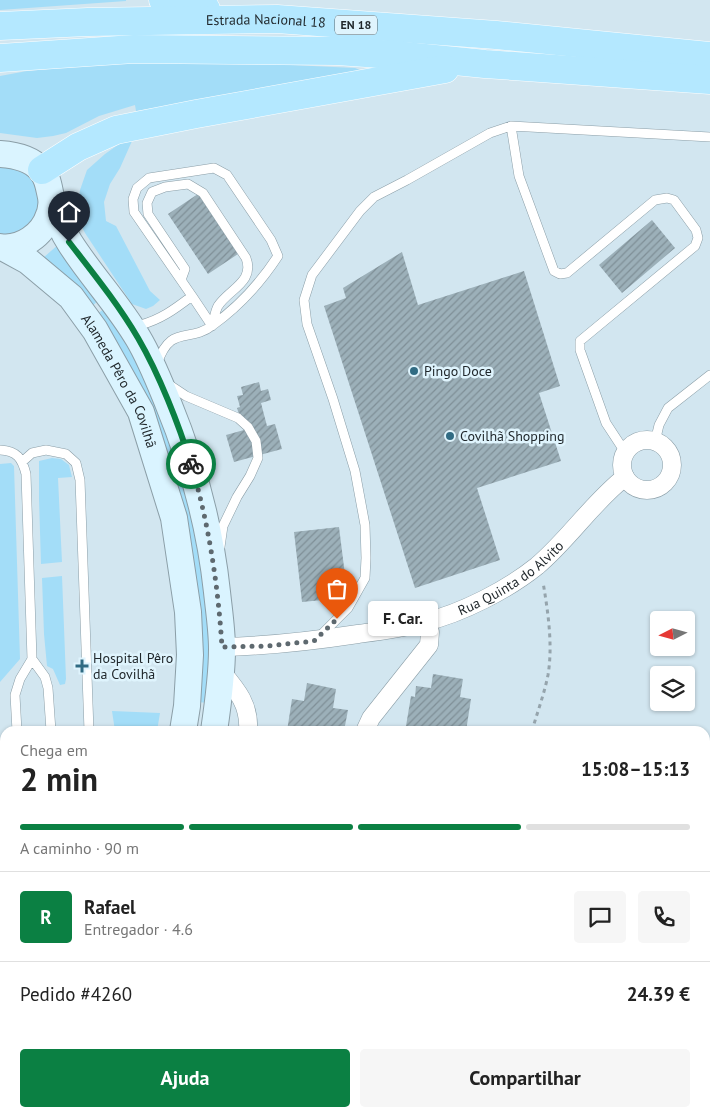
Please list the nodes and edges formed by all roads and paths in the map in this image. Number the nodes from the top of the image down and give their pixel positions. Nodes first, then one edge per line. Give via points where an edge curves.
1 (163, 0) edge
2 (277, 19) junction
3 (0, 26) edge
4 (710, 56) edge
5 (4, 58) edge
6 (486, 64) junction
7 (710, 80) edge
8 (511, 126) junction
9 (710, 137) edge
10 (0, 154) edge
11 (42, 170) junction
12 (52, 200) junction
13 (2, 248) edge
14 (181, 280) junction
15 (192, 296) junction
16 (127, 319) junction
17 (212, 326) junction
18 (156, 374) junction
19 (710, 376) edge
20 (655, 442) junction
21 (0, 450) edge
22 (625, 452) junction
23 (23, 461) junction
24 (625, 477) junction
25 (537, 566) junction
26 (215, 574) junction
27 (428, 622) junction
28 (314, 641) junction
29 (221, 659) junction
30 (32, 660) junction
31 (44, 676) junction
32 (20, 679) junction
33 (17, 726) edge
34 (50, 726) edge
35 (89, 726) edge
36 (184, 726) edge
37 (214, 726) edge
38 (248, 726) edge
39 (367, 726) edge
40 (534, 726) edge

1 - 2 main road
2 - 3 main road, Estrada Nacional 18 / EN 18
2 - 4 main road, Estrada Nacional 18 / EN 18 via 496,35
5 - 6 main road, Estrada Nacional 18 / EN 18 via 134,49 205,49 395,54
6 - 7 main road, Estrada Nacional 18 / EN 18
6 - 11 main road via 425,72 116,130 78,146
8 - 9 lane
8 - 22 lane via 519,176 554,271 567,273 655,200 674,200 696,230 695,246 580,341 580,350 606,423
8 - 28 lane via 490,133 374,197 312,275 304,300 307,324 355,471 365,524 366,558 365,578 348,608
10 - 11 main road via 26,159
11 - 12 main road
12 - 13 main road, Alameda Pêro da Covilhã via 50,215 32,239 19,246
12 - 16 main road via 69,242
13 - 36 main road, Alameda Pêro da Covilhã via 28,261 72,296 141,412 174,518 188,612 190,655
14 - 15 lane
14 - 17 lane via 185,269 148,214 147,203 152,192 188,184 203,193 249,266 246,277 217,307
14 - 17 lane via 134,212 133,199 137,188 149,178 214,168 227,174 271,240 278,256 267,273
15 - 16 lane via 152,322 140,325
15 - 17 lane
16 - 18 main road
17 - 18 lane via 169,341 159,358
18 - 26 main road via 186,447 200,493
18 - 26 lane via 186,396 238,418 256,441 258,458 224,526
19 - 20 lane via 668,408
20 - 22 street via 638,442
20 - 24 street via 663,446 671,460 665,482 652,490 644,490 636,488
21 - 23 lane via 12,451
22 - 24 street via 622,460
23 - 30 lane
23 - 35 lane via 32,453 46,450 66,454 76,463 80,480
24 - 25 street, Rua Quinta do Alvito via 606,492
25 - 27 street, Rua Quinta do Alvito via 510,585
25 - 40 path via 543,583 550,651 548,674
26 - 29 main road
27 - 28 street, Rua Quinta do Alvito
27 - 39 street via 429,645
28 - 29 street, Rua Quinta do Alvito via 268,646
29 - 37 main road
29 - 38 street via 239,692
30 - 31 lane
30 - 32 lane
31 - 32 lane via 34,672
31 - 34 lane via 48,688
32 - 33 lane via 15,695

